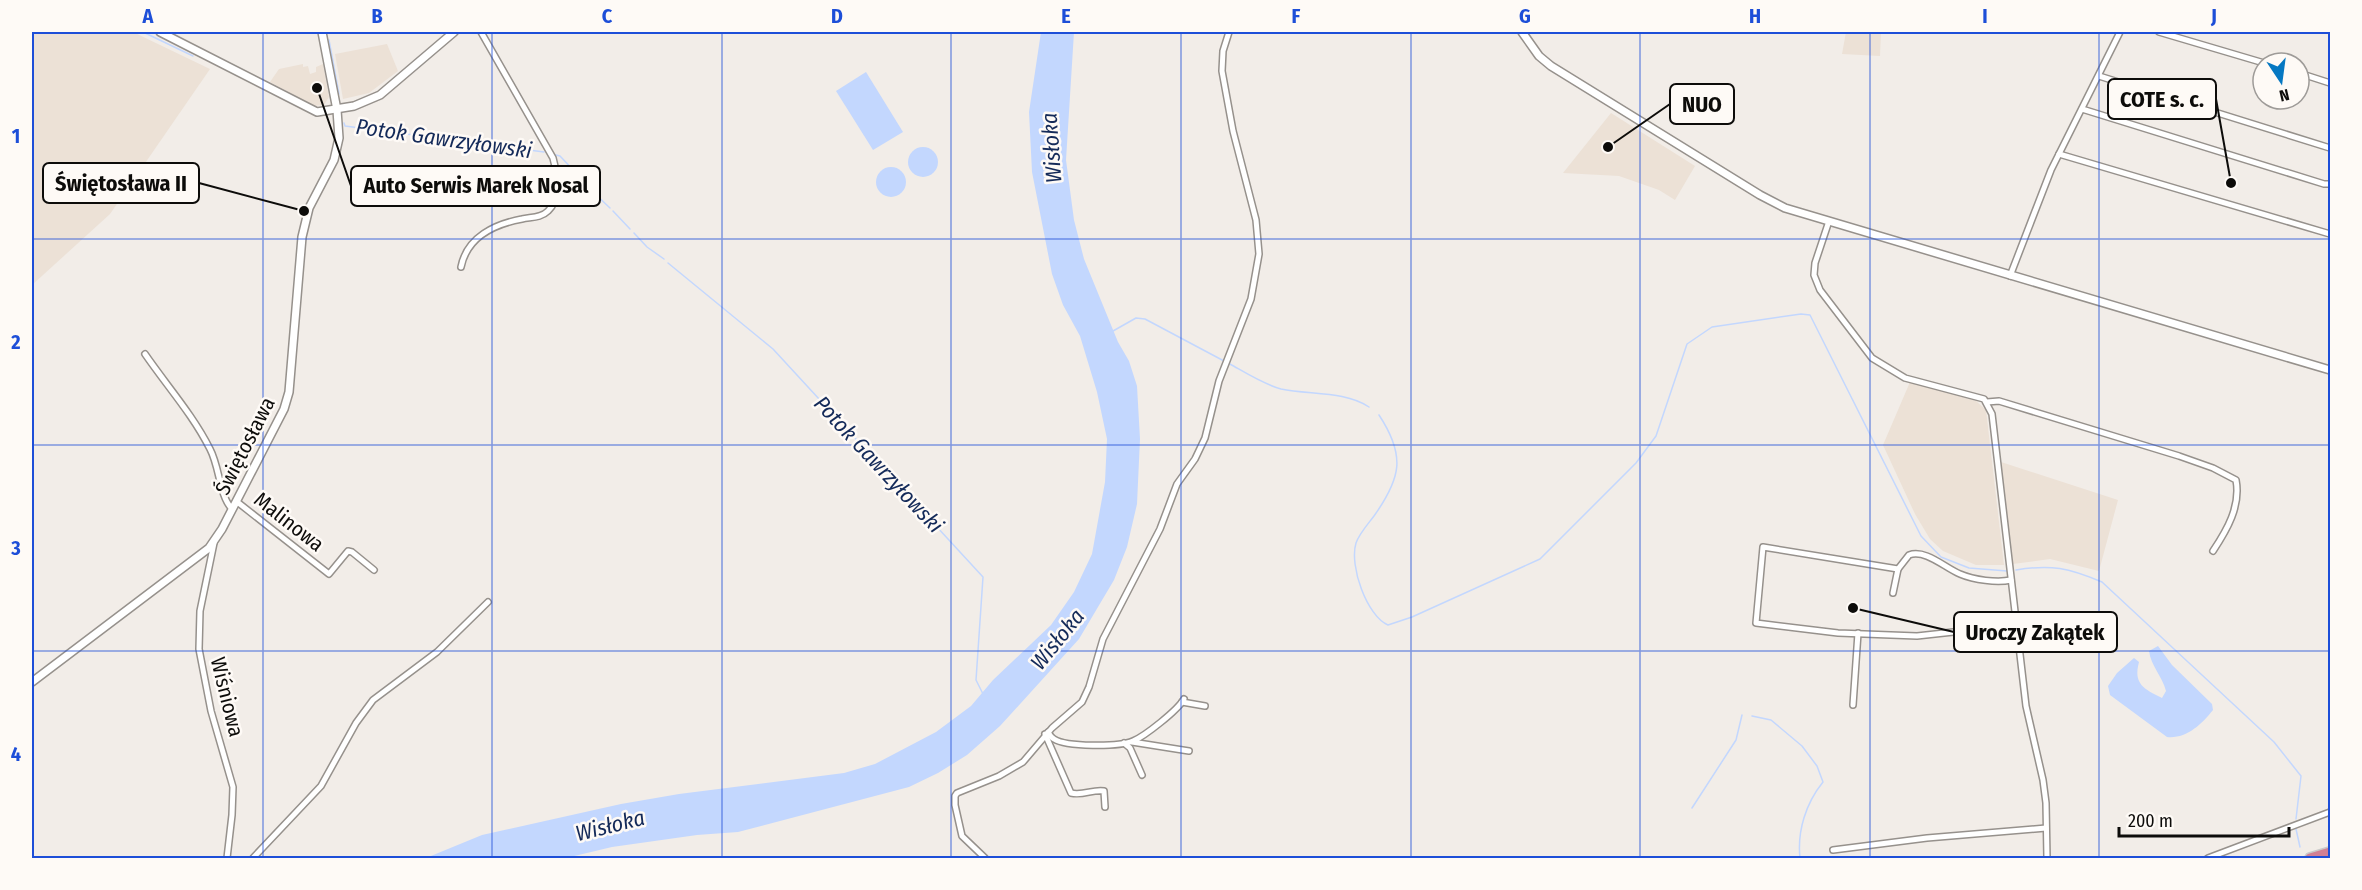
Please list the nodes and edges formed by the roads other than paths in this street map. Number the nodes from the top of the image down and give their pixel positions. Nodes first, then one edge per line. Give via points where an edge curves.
1 (160, 32) edge
2 (322, 32) edge
3 (454, 32) edge
4 (481, 32) edge
5 (1229, 32) edge
6 (1522, 32) edge
7 (2120, 32) edge
8 (2159, 32) edge
9 (2251, 59) edge
10 (2099, 76) junction
11 (2311, 77) edge
12 (2331, 83) edge
13 (2082, 109) junction
14 (337, 110) junction
15 (2331, 148) edge
16 (2059, 154) junction
17 (2331, 184) edge
18 (1829, 222) junction
19 (2331, 234) edge
20 (461, 267) dead end
21 (2010, 276) junction
22 (145, 354) dead end
23 (2331, 370) edge
24 (1988, 402) junction
25 (236, 501) junction
26 (232, 509) junction
27 (214, 543) junction
28 (2213, 551) dead end
29 (1898, 569) junction
30 (374, 570) dead end
31 (2011, 580) junction
32 (1893, 593) dead end
33 (488, 602) dead end
34 (2017, 625) junction
35 (1858, 633) junction
36 (32, 682) edge
37 (1853, 705) dead end
38 (1205, 706) dead end
39 (1047, 733) junction
40 (1131, 742) junction
41 (1124, 743) junction
42 (1190, 751) dead end
43 (1142, 775) dead end
44 (1104, 807) dead end
45 (2331, 812) edge
46 (2046, 828) junction
47 (1833, 850) dead end
48 (2331, 852) edge
49 (227, 858) edge
50 (253, 858) edge
51 (985, 858) edge
52 (2047, 858) edge
53 (2208, 858) edge
54 (2310, 858) edge

1 - 14 street via 312,111
2 - 14 street, Świętosława
3 - 14 street via 380,95
4 - 20 street via 553,158 556,193 548,211 485,232 469,247
5 - 39 street via 1222,71 1259,246 1251,299 1219,381 1203,445 1178,484 1160,529 1103,639 1086,695 1076,709
6 - 18 street via 1539,56 1559,71 1760,195
7 - 10 street
8 - 9 street
10 - 13 street
10 - 15 street
11 - 12 street
13 - 16 street
13 - 17 street
14 - 25 street, Świętosława via 336,153 309,208 302,237 288,400
16 - 19 street
16 - 21 street
18 - 21 street
18 - 24 street via 1814,275 1820,290 1872,358 1905,378
21 - 23 street
22 - 26 street via 202,434
24 - 28 street via 2000,401 2179,456 2236,480 2235,509
24 - 31 street
25 - 26 street, Świętosława
25 - 30 street, Malinowa via 329,574 348,551
26 - 27 street, Świętosława
27 - 36 street, Świętosława
27 - 49 street, Wiśniowa via 200,611 198,649 233,787
29 - 31 street via 1909,555 1919,553 1964,576
29 - 32 street
29 - 35 street via 1763,547 1756,623
31 - 34 street
33 - 50 street via 437,652 373,700 321,786
34 - 35 street via 1917,636
34 - 46 street via 2026,706 2043,780
35 - 37 street
38 - 40 street via 1183,701
39 - 41 street via 1061,742
39 - 44 street via 1071,793 1104,791
39 - 51 street via 1016,766 954,796 962,836
40 - 41 street
40 - 42 street
41 - 43 street
45 - 53 street
46 - 47 street
46 - 52 street
48 - 54 highway

